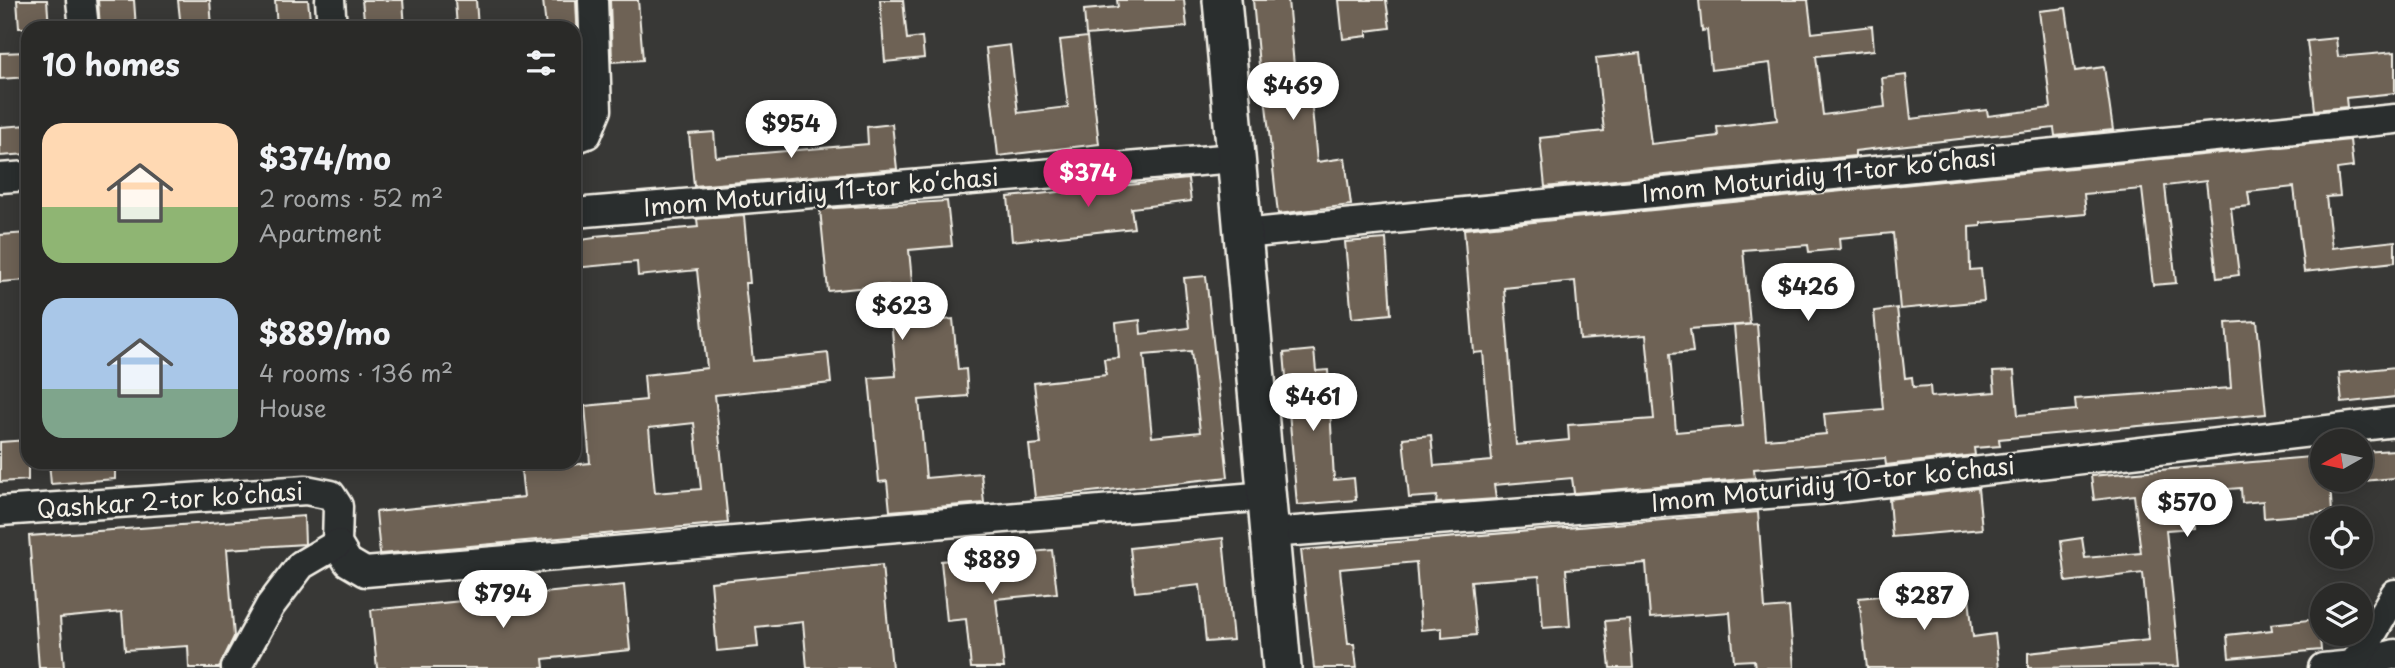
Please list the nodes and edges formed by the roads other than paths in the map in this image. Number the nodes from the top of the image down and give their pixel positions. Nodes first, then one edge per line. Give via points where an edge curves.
1 (81, 0) edge
2 (330, 0) edge
3 (593, 0) edge
4 (1222, 0) edge
5 (83, 21) edge
6 (332, 21) edge
7 (2395, 119) edge
8 (581, 136) edge
9 (1235, 158) junction
10 (21, 176) edge
11 (0, 178) edge
12 (581, 212) edge
13 (1243, 233) junction
14 (2395, 422) edge
15 (1267, 496) junction
16 (0, 512) edge
17 (1270, 533) junction
18 (337, 544) junction
19 (2395, 594) edge
20 (2395, 654) edge
21 (2352, 666) edge
22 (236, 668) edge
23 (1282, 668) edge
24 (2323, 668) edge

1 - 5 street
2 - 6 street
3 - 8 street via 597,110 587,134
4 - 9 street
7 - 13 street, Imom Moturidiy 11-tor koʻchasi
9 - 12 street, Imom Moturidiy 11-tor koʻchasi
9 - 13 street
10 - 11 street
13 - 15 street
14 - 17 street, Imom Moturidiy 10-tor koʻchasi via 1820,490
15 - 17 street
15 - 18 street via 365,572 348,562
16 - 18 street, Qashkar 2-tor koʼchasi via 306,489 331,495 338,506
17 - 23 street
18 - 22 street via 301,565 270,606
19 - 21 street
20 - 21 street
21 - 24 street

